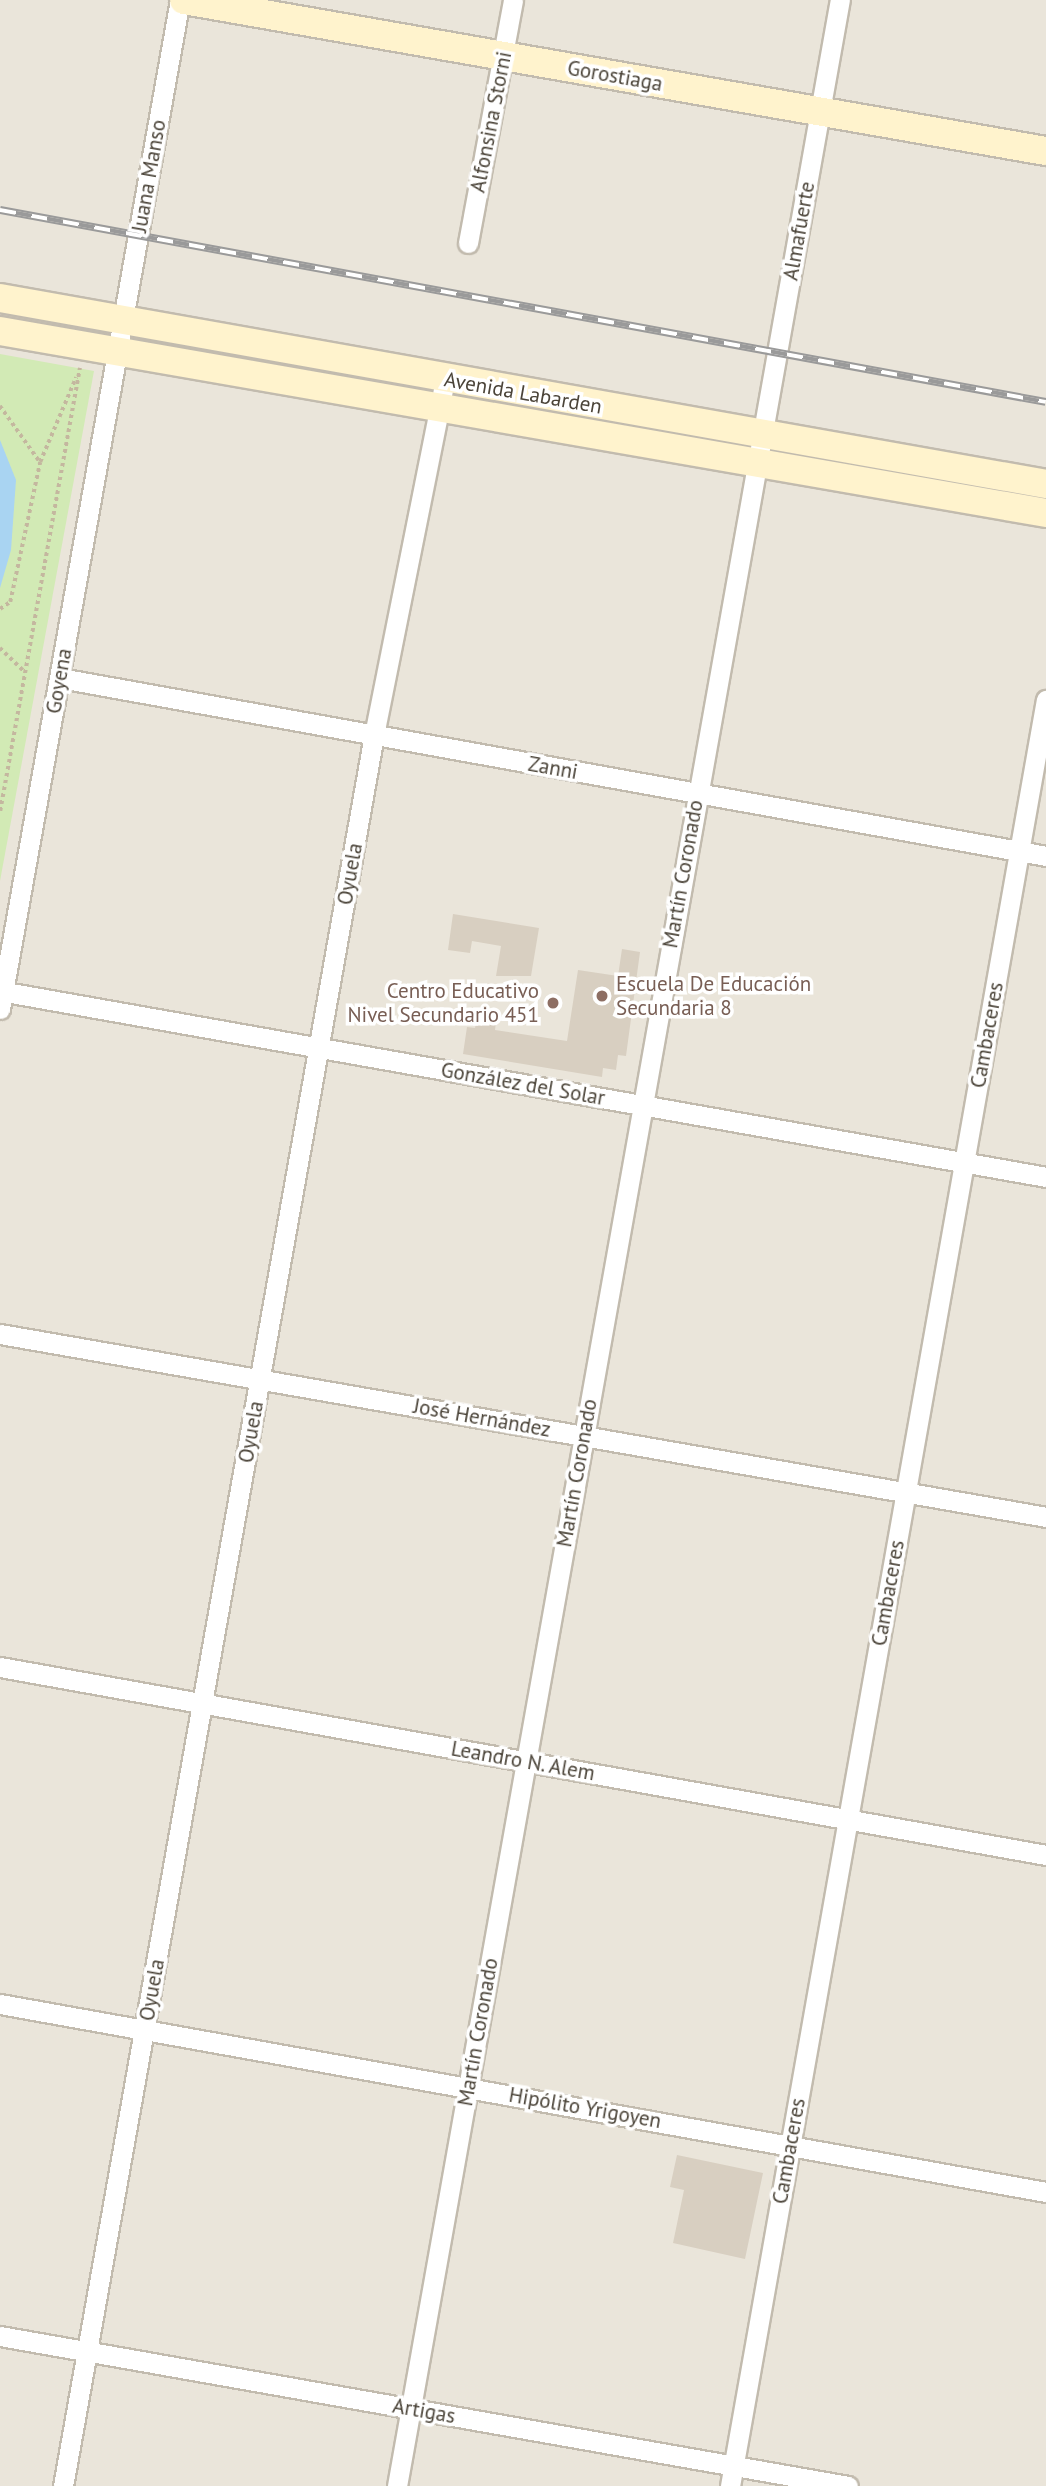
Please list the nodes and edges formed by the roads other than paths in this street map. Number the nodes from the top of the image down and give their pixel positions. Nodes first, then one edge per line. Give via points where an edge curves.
1 (182, 0) edge
2 (513, 0) edge
3 (840, 0) edge
4 (503, 56) junction
5 (820, 111) junction
6 (1046, 151) edge
7 (468, 243) dead end
8 (0, 298) edge
9 (124, 321) junction
10 (0, 331) edge
11 (119, 353) junction
12 (443, 393) junction
13 (759, 448) junction
14 (1046, 484) edge
15 (1046, 513) edge
16 (60, 678) junction
17 (1046, 700) edge
18 (374, 735) junction
19 (698, 794) junction
20 (1020, 852) junction
21 (1046, 856) edge
22 (1, 997) edge
23 (319, 1048) junction
24 (642, 1105) junction
25 (964, 1162) junction
26 (1046, 1177) edge
27 (0, 1334) edge
28 (260, 1378) junction
29 (583, 1437) junction
30 (906, 1490) junction
31 (1046, 1517) edge
32 (0, 1667) edge
33 (202, 1704) junction
34 (526, 1761) junction
35 (848, 1819) junction
36 (1046, 1855) edge
37 (0, 2004) edge
38 (145, 2030) junction
39 (468, 2087) junction
40 (790, 2145) junction
41 (1046, 2192) edge
42 (0, 2336) edge
43 (87, 2352) junction
44 (410, 2409) junction
45 (733, 2466) junction
46 (63, 2486) edge
47 (397, 2486) edge
48 (730, 2486) edge
49 (848, 2486) edge

1 - 4 street, Gorostiaga
1 - 9 street, Juana Manso
2 - 4 street, Alfonsina Storni
3 - 5 street, Almafuerte
4 - 5 street, Gorostiaga
4 - 7 street, Alfonsina Storni
5 - 6 street, Gorostiaga
5 - 13 street, Almafuerte
8 - 9 street, Avenida Labarden
9 - 11 street, Juana Manso
9 - 12 street, Avenida Labarden
10 - 11 street, Avenida Labarden
11 - 12 street, Avenida Labarden
11 - 16 street, Goyena
12 - 13 street, Avenida Labarden
12 - 18 street, Oyuela
13 - 14 street, Avenida Labarden
13 - 15 street, Avenida Labarden
13 - 19 street, Martín Coronado
16 - 18 street, Zanni
16 - 22 street, Goyena
17 - 20 street, Cambaceres
18 - 19 street, Zanni
18 - 23 street, Oyuela
19 - 20 street, Zanni
19 - 24 street, Martín Coronado
20 - 21 street, Zanni
20 - 25 street, Cambaceres
22 - 23 street, González del Solar
23 - 24 street, González del Solar
23 - 28 street, Oyuela
24 - 25 street, González del Solar
24 - 29 street, Martín Coronado
25 - 26 street, González del Solar
25 - 30 street, Cambaceres
27 - 28 street, José Hernández
28 - 29 street, José Hernández
28 - 33 street, Oyuela
29 - 30 street, José Hernández
29 - 34 street, Martín Coronado
30 - 31 street, José Hernández
30 - 35 street, Cambaceres
32 - 33 street, Leandro N. Alem
33 - 34 street, Leandro N. Alem
33 - 38 street, Oyuela
34 - 35 street, Leandro N. Alem
34 - 39 street, Martín Coronado
35 - 36 street, Leandro N. Alem
35 - 40 street, Cambaceres
37 - 38 street, Hipólito Yrigoyen
38 - 39 street, Hipólito Yrigoyen
38 - 43 street, Oyuela
39 - 40 street, Hipólito Yrigoyen
39 - 44 street, Martín Coronado
40 - 41 street, Hipólito Yrigoyen
40 - 45 street, Cambaceres
42 - 43 street, Artigas
43 - 44 street, Artigas
43 - 46 street, Oyuela
44 - 45 street, Artigas
44 - 47 street, Martín Coronado
45 - 48 street, Cambaceres
45 - 49 street, Artigas

